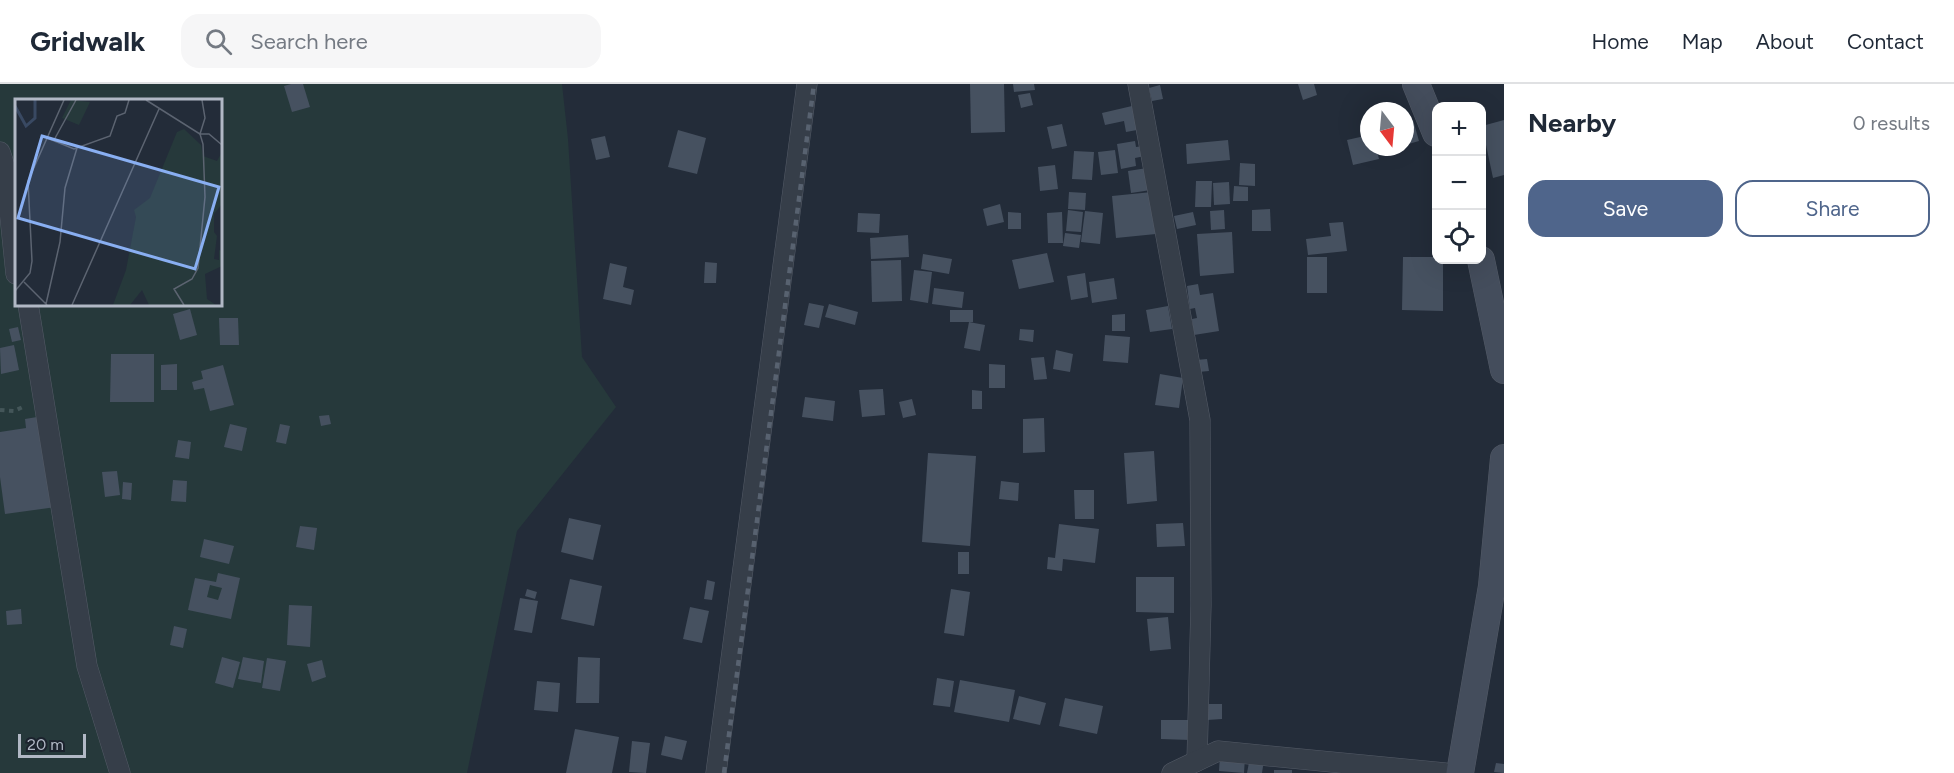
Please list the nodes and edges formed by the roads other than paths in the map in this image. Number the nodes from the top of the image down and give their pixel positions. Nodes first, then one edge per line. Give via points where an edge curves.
1 (807, 84) edge
2 (1137, 84) edge
3 (1416, 84) edge
4 (1432, 121) edge
5 (0, 152) edge
6 (15, 264) edge
7 (1482, 264) edge
8 (28, 306) edge
9 (1504, 370) edge
10 (1504, 458) edge
11 (1197, 761) junction
12 (1400, 771) edge
13 (120, 773) edge
14 (716, 773) edge
15 (1172, 773) edge
16 (1445, 773) edge
17 (1460, 773) edge

1 - 14 street
2 - 11 street via 1200,420 1202,605
3 - 4 main road
5 - 6 street
7 - 9 main road
8 - 13 street via 87,666
10 - 17 main road via 1492,586
11 - 12 street via 1218,751
11 - 15 street
12 - 16 street

